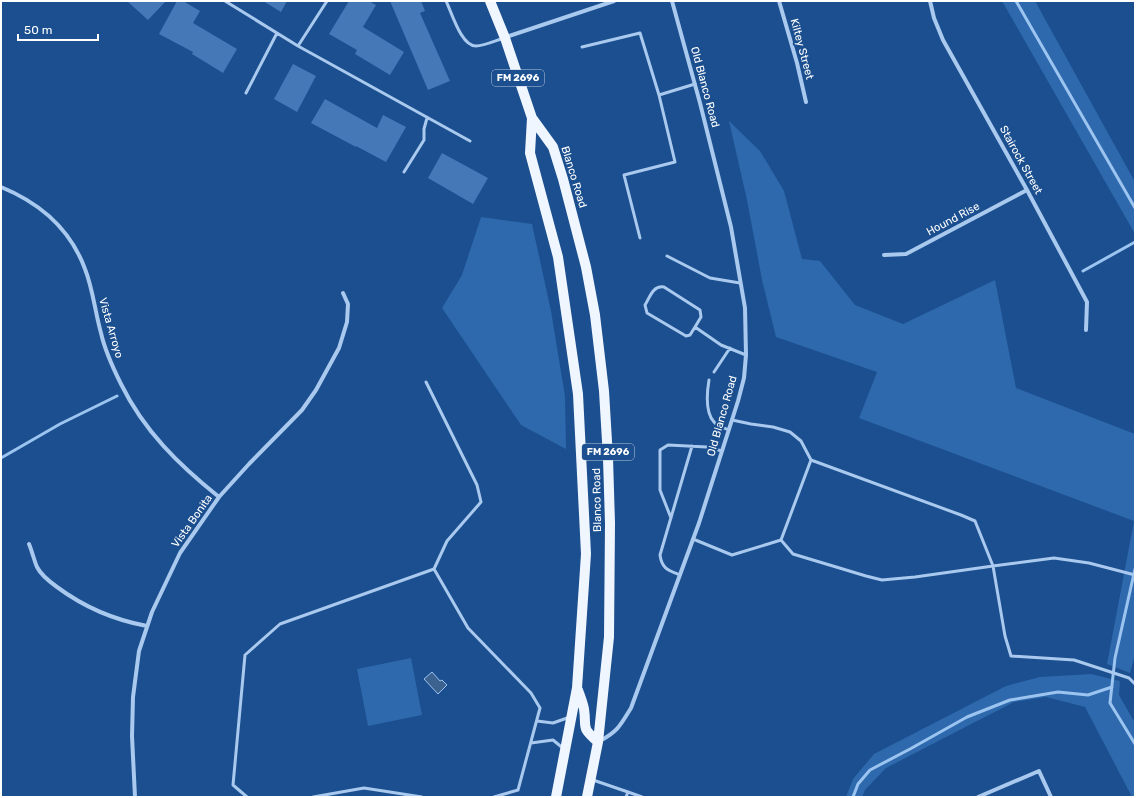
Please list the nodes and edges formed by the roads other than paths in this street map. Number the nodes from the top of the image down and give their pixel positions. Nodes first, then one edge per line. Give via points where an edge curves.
1 (225, 1) edge
2 (327, 1) edge
3 (446, 1) edge
4 (490, 1) edge
5 (672, 1) edge
6 (779, 1) edge
7 (930, 1) edge
8 (610, 2) edge
9 (277, 33) junction
10 (505, 38) junction
11 (298, 46) junction
12 (582, 47) dead end
13 (695, 84) junction
14 (246, 93) dead end
15 (659, 95) junction
16 (806, 102) dead end
17 (427, 118) junction
18 (532, 118) junction
19 (470, 141) dead end
20 (404, 172) dead end
21 (1, 187) edge
22 (1028, 190) junction
23 (640, 238) dead end
24 (884, 255) dead end
25 (666, 256) dead end
26 (740, 283) junction
27 (343, 293) dead end
28 (695, 327) junction
29 (1086, 330) dead end
30 (730, 348) junction
31 (746, 355) junction
32 (714, 372) dead end
33 (709, 380) dead end
34 (426, 382) dead end
35 (732, 420) junction
36 (728, 430) junction
37 (692, 446) junction
38 (722, 451) junction
39 (811, 460) junction
40 (219, 497) junction
41 (671, 518) junction
42 (693, 539) junction
43 (781, 540) junction
44 (29, 544) dead end
45 (993, 566) junction
46 (434, 569) junction
47 (680, 575) junction
48 (1135, 576) edge
49 (147, 626) junction
50 (1135, 684) edge
51 (577, 688) junction
52 (572, 716) junction
53 (537, 720) junction
54 (598, 742) junction
55 (531, 743) junction
56 (565, 750) junction
57 (590, 779) junction
58 (628, 792) junction
59 (136, 797) edge
60 (247, 797) edge
61 (313, 797) edge
62 (422, 797) edge
63 (494, 797) edge
64 (556, 797) edge
65 (586, 797) edge
66 (626, 797) edge
67 (642, 797) edge
68 (978, 797) edge
69 (1051, 797) edge

1 - 9 lane
2 - 11 lane
3 - 10 lane via 462,37 469,45 477,46
4 - 10 main road, Blanco Road / FM 2696
5 - 13 street, Old Blanco Road
6 - 16 street, Kiltey Street
7 - 22 street, Stairock Street via 943,40
8 - 10 street
9 - 11 lane
9 - 14 lane
10 - 18 main road, Blanco Road / FM 2696
11 - 17 lane
12 - 15 lane via 640,33
13 - 15 lane
13 - 26 street, Old Blanco Road via 729,219
15 - 23 lane via 675,162 624,175
17 - 19 lane
17 - 20 lane via 424,140
18 - 51 main road, Blanco Road / FM 2696 via 530,153 558,257 578,394 586,554
18 - 54 main road, Blanco Road / FM 2696 via 553,147 574,218 595,315 604,391 609,501 609,637
21 - 40 street, Vista Arroyo via 22,196 45,211 65,231 85,268 101,334 121,385 155,437 175,460
22 - 24 street, Hound Rise via 906,254
22 - 29 street, Stairock Street via 1086,302
25 - 26 lane via 710,278
26 - 31 street, Old Blanco Road via 745,308
27 - 40 street, Vista Bonita via 348,304 347,322 339,348 316,390 298,415
28 - 28 lane via 690,335 686,336 647,313 644,305 655,288 664,287 700,310 701,317
28 - 30 lane via 721,345
30 - 31 lane
30 - 32 lane
31 - 35 street, Old Blanco Road via 744,378
33 - 36 lane via 709,411 715,424
34 - 46 lane via 478,485 481,502 447,541
35 - 36 street, Old Blanco Road
35 - 39 lane via 790,432 801,441
36 - 38 street, Old Blanco Road
37 - 38 lane
37 - 41 lane
37 - 41 lane via 668,446 660,450 660,490
38 - 42 street, Old Blanco Road
39 - 43 lane
39 - 45 lane via 974,522
40 - 49 street, Vista Bonita via 180,552
41 - 47 lane via 660,555 661,562 664,568
42 - 43 lane via 732,555
42 - 47 street, Old Blanco Road
43 - 45 lane via 793,554 882,580
44 - 49 street via 38,568 50,582 67,595 105,614
45 - 48 lane via 1054,558 1089,563
45 - 50 lane via 1011,656 1074,660 1129,678
46 - 53 lane via 468,628 531,693 540,708
46 - 60 lane via 280,624 246,655 233,785
47 - 54 street, Old Blanco Road via 631,708 613,734
49 - 59 street, Vista Bonita via 139,651 133,697
51 - 52 main road, Blanco Road / FM 2696
51 - 54 main road via 584,708 587,732
52 - 53 lane via 553,723
52 - 56 main road, Blanco Road / FM 2696
53 - 55 lane
54 - 57 main road, Blanco Road / FM 2696
55 - 56 lane via 552,740
55 - 63 lane via 518,790
56 - 64 main road, Blanco Road / FM 2696
57 - 58 lane
57 - 65 main road, Blanco Road / FM 2696
58 - 66 lane
58 - 67 lane
61 - 62 lane via 364,788
68 - 69 street via 1039,770

